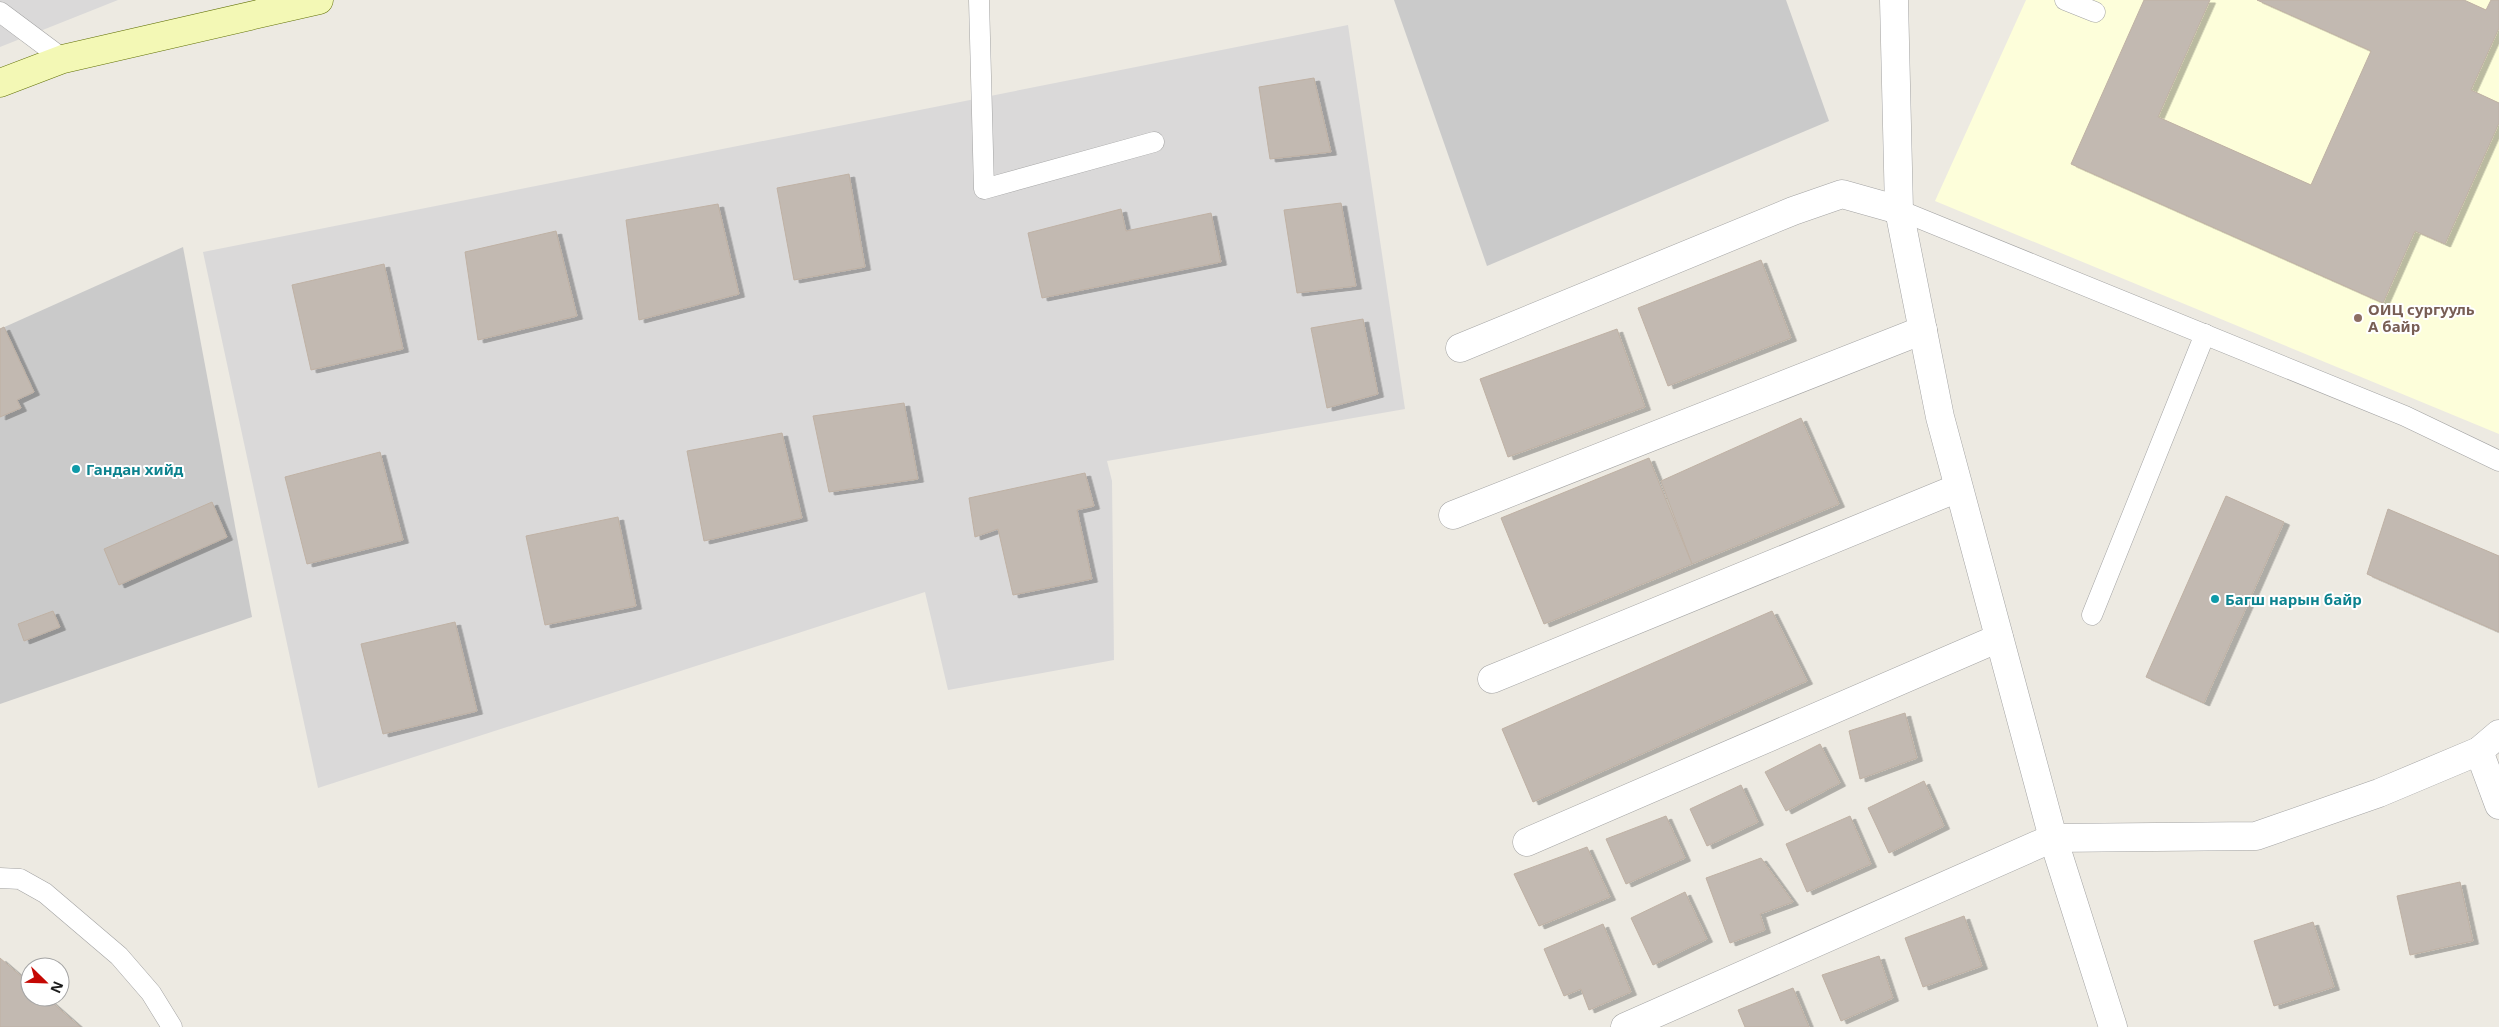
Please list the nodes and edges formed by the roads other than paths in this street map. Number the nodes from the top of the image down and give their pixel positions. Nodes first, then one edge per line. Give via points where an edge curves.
1 (319, 0) edge
2 (980, 0) edge
3 (1894, 0) edge
4 (2065, 0) edge
5 (0, 12) edge
6 (2095, 12) dead end
7 (63, 59) junction
8 (0, 83) edge
9 (1154, 142) dead end
10 (1899, 210) junction
11 (1923, 330) junction
12 (2205, 334) junction
13 (1460, 348) dead end
14 (2499, 461) edge
15 (1958, 488) junction
16 (1453, 515) dead end
17 (2092, 615) dead end
18 (1999, 638) junction
19 (1492, 679) dead end
20 (2489, 743) edge
21 (2499, 805) edge
22 (2053, 838) junction
23 (1527, 842) dead end
24 (0, 878) edge
25 (172, 1027) edge
26 (1626, 1027) edge
27 (2113, 1027) edge

1 - 7 street
2 - 9 lane via 984,189
3 - 10 street
4 - 6 lane
5 - 7 lane
7 - 8 street
10 - 11 street
10 - 12 lane
10 - 13 street via 1842,194 1793,211
11 - 15 street
11 - 16 street
12 - 14 lane via 2405,416
12 - 17 lane
15 - 18 street
15 - 19 street
18 - 22 street
18 - 23 street
20 - 21 street
20 - 22 street via 2379,793 2256,836
22 - 26 street
22 - 27 street
24 - 25 lane via 20,879 45,893 119,956 151,993

